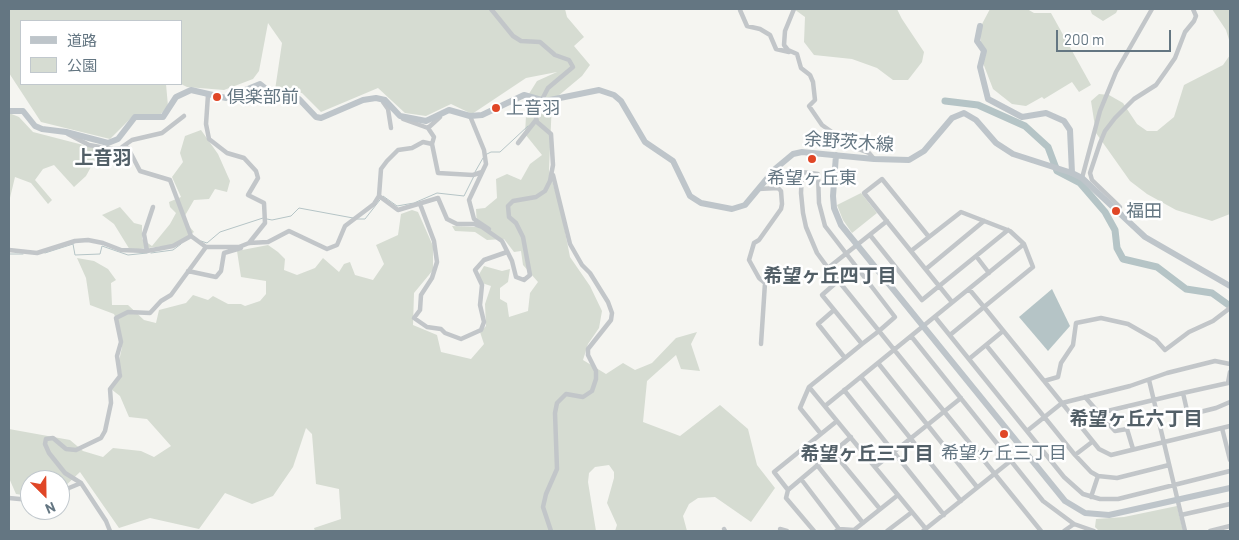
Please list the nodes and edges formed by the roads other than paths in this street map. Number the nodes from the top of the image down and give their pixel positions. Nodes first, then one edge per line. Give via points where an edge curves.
1 (492, 9) edge
2 (794, 9) edge
3 (1152, 9) edge
4 (1193, 9) edge
5 (740, 10) dead end
6 (980, 26) dead end
7 (792, 52) junction
8 (208, 95) junction
9 (383, 98) junction
10 (541, 100) junction
11 (452, 111) junction
12 (10, 112) edge
13 (184, 116) dead end
14 (400, 116) junction
15 (470, 116) junction
16 (536, 120) junction
17 (391, 128) dead end
18 (428, 128) junction
19 (66, 132) junction
20 (518, 143) dead end
21 (432, 144) junction
22 (122, 147) junction
23 (836, 155) junction
24 (874, 159) junction
25 (482, 172) junction
26 (1072, 173) junction
27 (553, 175) junction
28 (1082, 178) junction
29 (758, 189) junction
30 (379, 196) junction
31 (420, 204) junction
32 (153, 207) dead end
33 (1120, 207) dead end
34 (887, 221) junction
35 (984, 221) junction
36 (1008, 230) junction
37 (493, 234) junction
38 (870, 235) junction
39 (191, 236) junction
40 (929, 237) junction
41 (249, 243) junction
42 (1024, 244) junction
43 (244, 245) junction
44 (857, 245) junction
45 (206, 247) junction
46 (9, 250) edge
47 (147, 251) junction
48 (911, 251) junction
49 (507, 252) junction
50 (845, 255) junction
51 (976, 256) junction
52 (828, 268) junction
53 (926, 269) junction
54 (188, 271) junction
55 (989, 273) junction
56 (838, 281) junction
57 (939, 286) junction
58 (1230, 286) edge
59 (969, 289) junction
60 (952, 302) junction
61 (984, 307) junction
62 (1230, 308) edge
63 (834, 310) junction
64 (935, 317) junction
65 (923, 326) junction
66 (879, 331) junction
67 (1003, 331) junction
68 (950, 335) junction
69 (912, 336) junction
70 (761, 344) dead end
71 (862, 344) junction
72 (986, 345) junction
73 (894, 350) junction
74 (845, 358) junction
75 (969, 359) junction
76 (878, 363) junction
77 (1230, 364) edge
78 (1230, 372) edge
79 (861, 377) junction
80 (1044, 380) junction
81 (1150, 380) junction
82 (809, 386) junction
83 (844, 390) junction
84 (1183, 393) junction
85 (1085, 397) junction
86 (961, 398) junction
87 (1154, 400) junction
88 (1230, 402) edge
89 (1062, 403) junction
90 (825, 406) junction
91 (944, 412) junction
92 (1099, 413) junction
93 (1044, 417) junction
94 (837, 421) junction
95 (928, 425) junction
96 (1230, 426) edge
97 (1222, 428) junction
98 (1027, 431) junction
99 (821, 434) junction
100 (851, 437) junction
101 (910, 438) junction
102 (1092, 442) junction
103 (1164, 443) junction
104 (1133, 449) junction
105 (1229, 449) edge
106 (1023, 451) junction
107 (834, 452) junction
108 (893, 452) junction
109 (1075, 456) junction
110 (1011, 460) junction
111 (1230, 460) edge
112 (1170, 465) junction
113 (817, 466) junction
114 (875, 467) junction
115 (1230, 472) edge
116 (994, 474) junction
117 (1098, 476) junction
118 (801, 480) junction
119 (81, 483) junction
120 (1174, 485) junction
121 (977, 487) junction
122 (70, 488) edge
123 (1230, 488) edge
124 (788, 490) junction
125 (898, 495) junction
126 (1091, 497) junction
127 (961, 501) junction
128 (1178, 501) junction
129 (1230, 504) edge
130 (880, 509) junction
131 (912, 512) junction
132 (944, 515) junction
133 (1181, 515) junction
134 (863, 523) junction
135 (1074, 524) junction
136 (1230, 526) edge
137 (780, 529) dead end
138 (838, 530) edge
139 (924, 530) edge
140 (1067, 530) edge
141 (110, 531) edge
142 (552, 531) edge
143 (787, 531) edge
144 (814, 531) edge
145 (887, 531) edge
146 (1041, 531) edge
147 (1094, 531) edge
148 (1185, 531) edge
149 (1210, 531) edge

1 - 10 street via 513,36 521,41 540,42 555,55 569,60 573,67 548,88
2 - 7 street via 784,31 784,45
3 - 28 street via 1116,72 1100,111
4 - 33 street via 1194,21 1166,71 1156,85 1134,99 1115,118 1100,143 1090,173 1092,180
5 - 7 street via 747,26 770,35 776,49
6 - 26 main road via 977,41 984,51 980,67 988,99 1022,116 1046,113 1064,121 1070,130
7 - 24 street via 797,54 801,68 813,82 815,100 809,106 817,118 835,136 870,153
8 - 9 main road via 226,98 260,84 279,99 299,99 316,117 321,118 363,100
8 - 19 main road via 191,90 181,93 163,117 135,117 114,142 90,140
8 - 41 street via 206,124 209,139 227,153 244,158 258,178 248,195 264,203 265,223
9 - 14 main road
9 - 17 street
10 - 15 main road, 余野茨木線 via 520,96 482,115
10 - 16 street via 535,113
10 - 29 main road, 余野茨木線 via 599,90 614,95 622,101 645,142 673,161 686,191 700,203 732,209 745,205
11 - 14 main road via 426,120
11 - 15 main road
11 - 18 street
12 - 19 main road via 22,111 35,126
13 - 22 street via 162,134 132,140
14 - 18 street
15 - 25 street via 486,155
16 - 20 street
16 - 27 street via 551,134
18 - 21 street via 434,137
19 - 22 street via 89,145 111,149
21 - 25 street via 438,173 473,175
21 - 30 street via 423,142 398,150 381,169
22 - 39 street via 130,150 140,171 170,180
23 - 24 main road, 余野茨木線
23 - 29 main road, 余野茨木線 via 793,154
23 - 44 main road via 834,208 841,225
24 - 26 main road, 余野茨木線 via 908,160 916,157 952,118 964,113 976,120 1004,149
25 - 37 street via 469,200 474,219
26 - 28 main road, 余野茨木線
27 - 49 street via 545,192 530,199 513,201 508,206 509,217 521,230 531,271 528,278 516,277
27 - 142 street via 570,244 612,313 611,320 588,349 596,371 592,391 583,397 566,394 557,403 557,469 543,507
28 - 58 main road, 余野茨木線 via 1145,237
29 - 70 street via 778,188 782,204 765,232 754,243 749,260 765,283
30 - 31 street via 398,210
30 - 41 street via 374,204 345,226 333,248 311,244 299,234 289,231 268,242
31 - 37 street via 436,197 445,216 452,222 474,224
31 - 49 street via 434,241 437,262 421,295 420,310 414,318 427,327 441,329 460,339 481,330 484,322 480,305 482,285 475,270 484,260
32 - 47 street via 144,234
34 - 38 street
34 - 40 street via 864,193 882,179
34 - 48 street
35 - 36 street
35 - 40 street via 961,212
35 - 53 street
36 - 42 street
36 - 51 street
37 - 49 street via 502,241
38 - 44 street
38 - 57 street via 922,300
39 - 45 street
39 - 47 street via 173,246
40 - 48 street
41 - 43 street
42 - 55 street
42 - 61 street via 1034,267
43 - 45 street
43 - 54 street via 224,253 221,271 216,277
44 - 50 street
44 - 65 main road
45 - 54 street
46 - 47 street via 38,253 88,240 120,250
48 - 53 street
50 - 52 street
50 - 52 street via 830,236 821,215 818,174 802,172 801,193 806,227 817,253
50 - 66 street via 895,317
51 - 55 street
51 - 57 street
52 - 56 street
53 - 57 street
54 - 119 street via 171,295 150,313 128,312 116,318 121,342 117,356 120,376 110,389 111,403 101,438 76,450 66,448 53,438 46,440 55,461 65,473
55 - 59 street
56 - 63 street via 822,295
56 - 66 street
57 - 60 street
59 - 60 street
59 - 61 street
60 - 64 street
61 - 67 street
61 - 68 street
62 - 80 street via 1165,350 1156,340 1128,324 1101,318 1076,323 1073,345 1061,362 1058,377
63 - 71 street
63 - 74 street via 818,324
64 - 65 street
64 - 68 street
65 - 69 street
65 - 106 main road
66 - 71 street
66 - 73 street
67 - 72 street
67 - 80 street
68 - 75 street
69 - 73 street
69 - 86 street
71 - 74 street
72 - 75 street
72 - 93 street
73 - 76 street
73 - 91 street
74 - 82 street
75 - 98 street
76 - 79 street
76 - 95 street
77 - 81 street via 1215,361
78 - 84 street via 1228,383
79 - 83 street
79 - 101 street
80 - 89 street
81 - 85 street
81 - 87 street
82 - 90 street
82 - 99 street via 800,408
83 - 90 street
83 - 108 street
84 - 87 street
84 - 88 street via 1188,414
85 - 89 street
85 - 92 street
86 - 91 street
86 - 110 street
87 - 92 street
87 - 103 street
89 - 93 street
89 - 102 street
90 - 94 street
91 - 95 street
91 - 116 street
92 - 104 street via 1115,431 1127,429
93 - 98 street
93 - 109 street
94 - 99 street
94 - 100 street
95 - 101 street
95 - 121 street
96 - 97 street
97 - 103 street
97 - 105 street
98 - 126 street via 1070,484
99 - 124 street via 774,472
100 - 107 street
100 - 114 street
101 - 108 street
101 - 127 street
102 - 104 street via 1111,455
102 - 109 street
103 - 104 street
103 - 112 street
105 - 111 street
106 - 110 street
106 - 128 main road via 1065,501 1085,513 1122,514
107 - 113 street
107 - 130 street
108 - 114 street
108 - 132 street
109 - 117 street
110 - 116 street
110 - 135 street via 1043,501
112 - 117 street via 1117,478
112 - 120 street
113 - 118 street
113 - 134 street
114 - 125 street
115 - 120 street
116 - 121 street
116 - 146 street
117 - 126 street
118 - 124 street
118 - 138 street
119 - 122 street
119 - 141 street
120 - 126 street via 1108,500
120 - 128 street
121 - 127 street
123 - 128 main road
124 - 144 street via 786,498
125 - 130 street
125 - 131 street
127 - 132 street
128 - 133 street
129 - 133 street
130 - 134 street
131 - 139 street
131 - 145 street
132 - 139 street
133 - 148 street
134 - 138 street via 854,530
135 - 140 street
135 - 147 street
136 - 149 street
137 - 143 street

